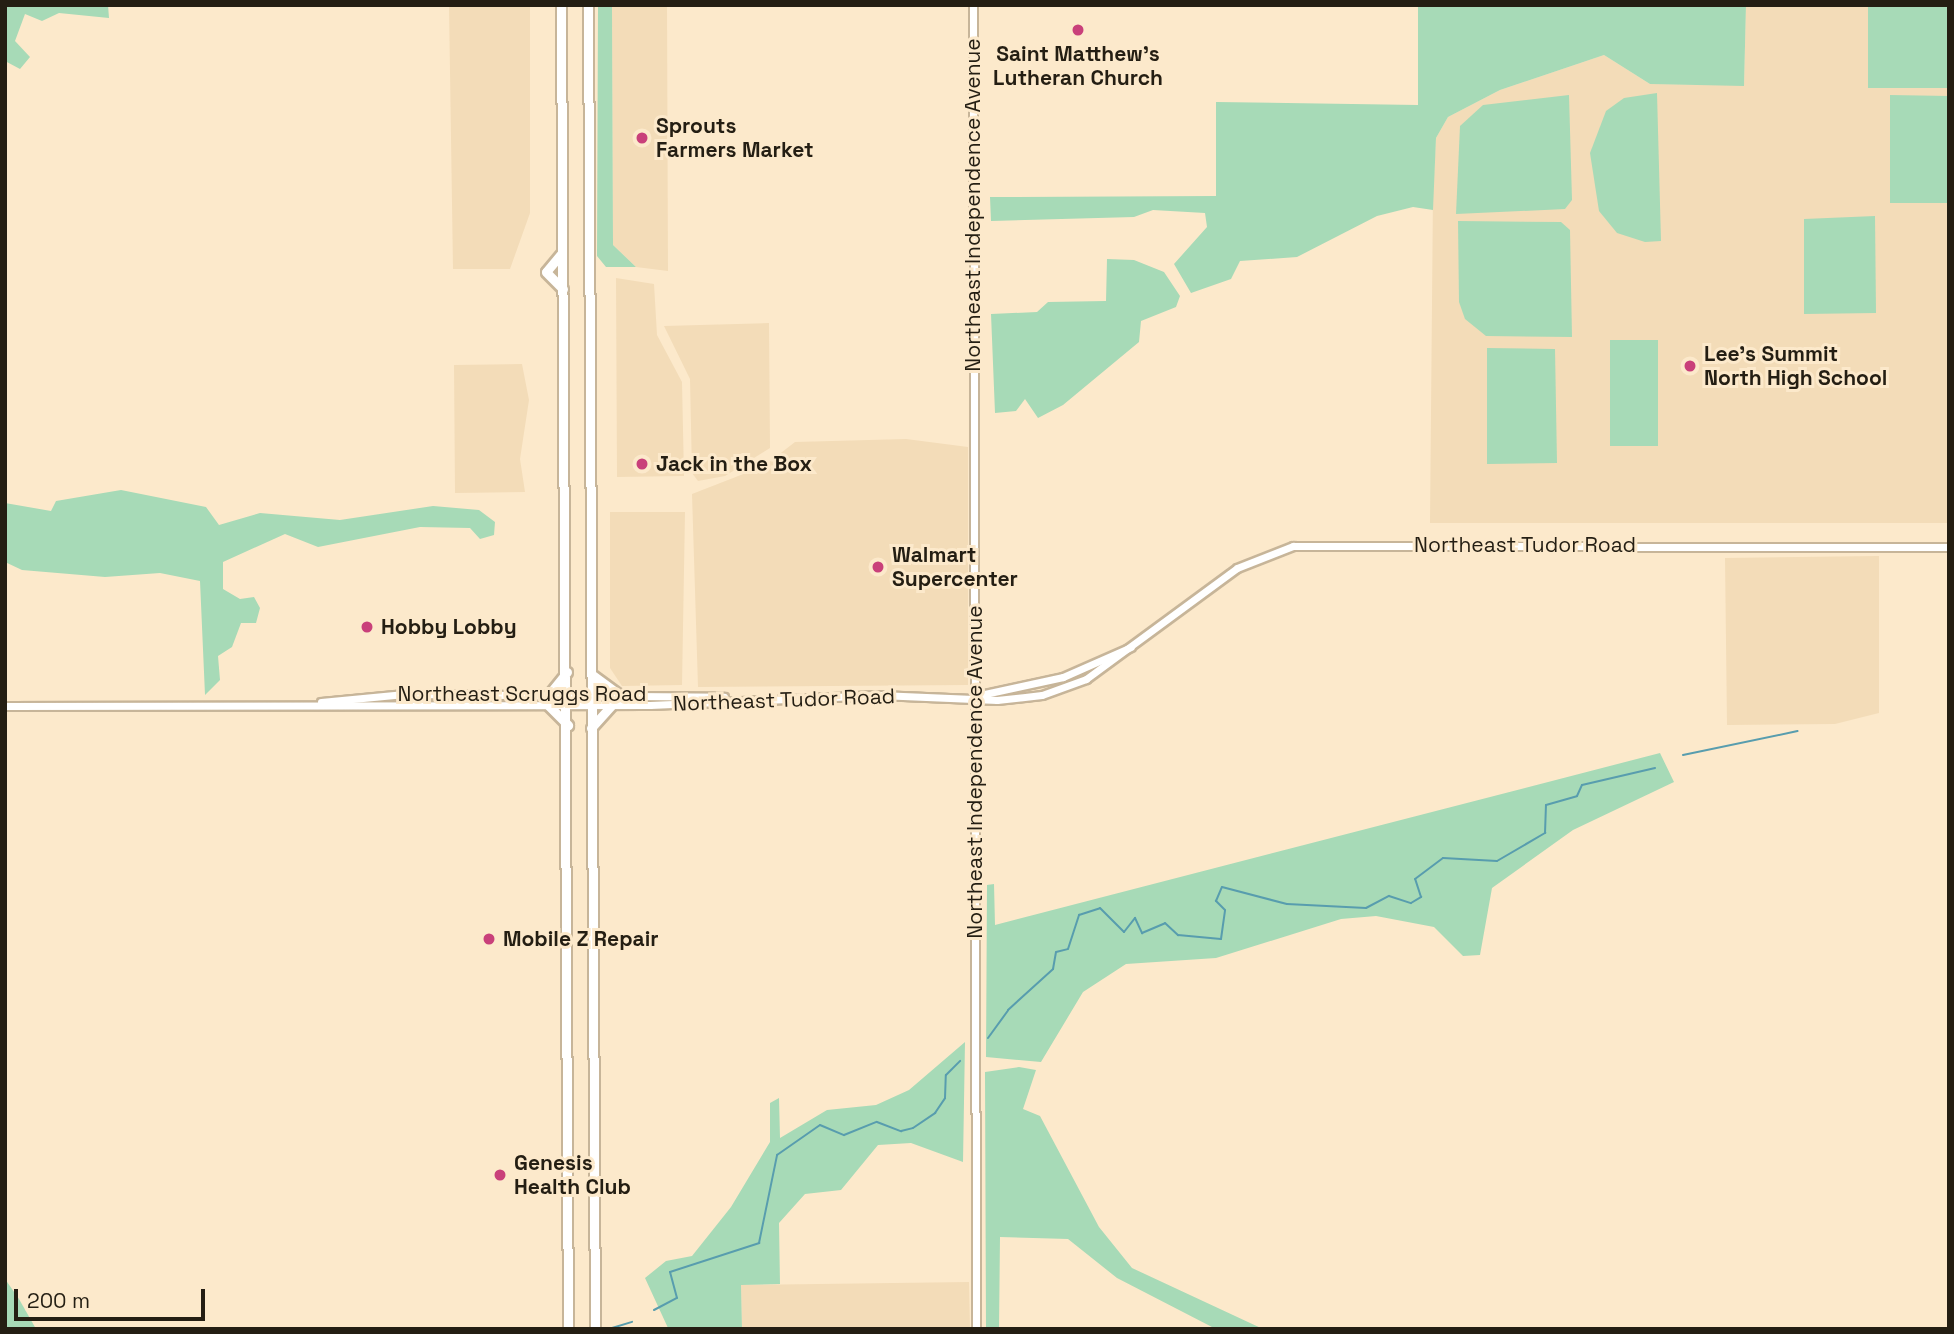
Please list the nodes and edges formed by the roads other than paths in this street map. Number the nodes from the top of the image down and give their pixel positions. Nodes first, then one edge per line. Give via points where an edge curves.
1 (561, 5) edge
2 (588, 5) edge
3 (973, 5) edge
4 (563, 249) junction
5 (563, 289) junction
6 (1949, 547) edge
7 (567, 670) junction
8 (590, 671) junction
9 (550, 693) junction
10 (569, 693) junction
11 (590, 693) junction
12 (617, 693) junction
13 (688, 693) junction
14 (702, 693) junction
15 (462, 694) junction
16 (978, 696) junction
17 (724, 697) junction
18 (321, 702) junction
19 (547, 704) junction
20 (569, 704) junction
21 (671, 704) junction
22 (692, 704) junction
23 (462, 705) junction
24 (590, 705) junction
25 (612, 705) junction
26 (5, 706) edge
27 (569, 726) junction
28 (590, 730) junction
29 (568, 1329) edge
30 (595, 1329) edge
31 (976, 1329) edge

1 - 4 main road
2 - 8 main road
3 - 16 street, Northeast Independence Avenue
4 - 5 main road
4 - 5 main road via 546,272
5 - 7 main road
6 - 16 street, Northeast Tudor Road via 1293,546 1237,568 1131,647 1063,677
7 - 9 main road
7 - 10 main road
8 - 11 main road
8 - 12 main road
9 - 10 street, Northeast Scruggs Road
9 - 15 street, Northeast Scruggs Road
10 - 11 street, Northeast Scruggs Road
10 - 20 main road
11 - 12 street, Northeast Scruggs Road
11 - 24 main road
12 - 13 street, Northeast Scruggs Road
13 - 14 street, Northeast Scruggs Road
13 - 21 street
14 - 17 street, Northeast Scruggs Road
14 - 22 street
15 - 18 street, Northeast Scruggs Road
15 - 23 street
16 - 17 street, Northeast Tudor Road
16 - 31 street, Northeast Independence Avenue
17 - 22 street, Northeast Tudor Road
18 - 23 street, Northeast Scruggs Road
18 - 26 street, Northeast Scruggs Road
19 - 20 street, Northeast Scruggs Road
19 - 23 street, Northeast Scruggs Road
19 - 27 main road
20 - 24 street, Northeast Scruggs Road
20 - 27 main road
21 - 22 street, Northeast Tudor Road
21 - 25 street, Northeast Tudor Road
24 - 25 street, Northeast Tudor Road
24 - 28 main road
25 - 28 main road
27 - 29 main road
28 - 30 main road

